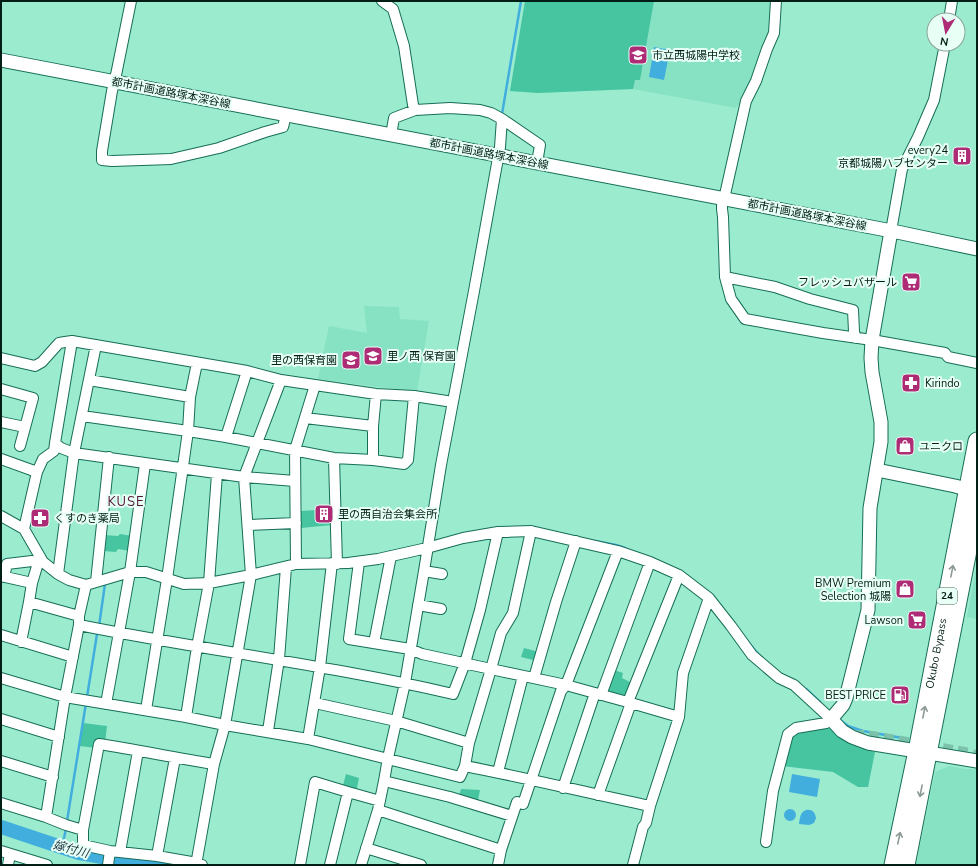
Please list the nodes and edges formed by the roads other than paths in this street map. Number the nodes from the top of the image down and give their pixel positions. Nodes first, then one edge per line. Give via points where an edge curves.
1 (131, 1) edge
2 (382, 1) edge
3 (776, 1) edge
4 (952, 1) edge
5 (950, 12) edge
6 (943, 52) edge
7 (1, 60) edge
8 (114, 82) junction
9 (415, 110) junction
10 (286, 115) junction
11 (502, 119) junction
12 (391, 135) junction
13 (498, 155) junction
14 (538, 163) junction
15 (724, 199) junction
16 (891, 231) junction
17 (977, 249) edge
18 (725, 277) junction
19 (856, 338) junction
20 (872, 340) junction
21 (72, 341) junction
22 (96, 345) junction
23 (946, 353) junction
24 (1, 358) edge
25 (977, 358) edge
26 (977, 362) edge
27 (197, 363) junction
28 (247, 371) junction
29 (89, 380) junction
30 (282, 380) junction
31 (315, 385) junction
32 (1, 389) edge
33 (376, 394) junction
34 (414, 396) junction
35 (190, 397) junction
36 (453, 402) junction
37 (82, 416) junction
38 (305, 418) junction
39 (1, 422) edge
40 (373, 426) junction
41 (25, 427) junction
42 (188, 431) junction
43 (226, 437) junction
44 (977, 442) edge
45 (55, 443) junction
46 (257, 443) junction
47 (20, 446) dead end
48 (294, 450) junction
49 (74, 453) junction
50 (109, 457) junction
51 (334, 458) junction
52 (1, 460) edge
53 (373, 460) junction
54 (145, 464) junction
55 (183, 468) junction
56 (877, 470) junction
57 (37, 472) junction
58 (217, 474) junction
59 (244, 477) junction
60 (295, 481) junction
61 (972, 491) edge
62 (977, 505) edge
63 (1, 516) edge
64 (296, 523) junction
65 (248, 525) junction
66 (24, 529) junction
67 (531, 531) junction
68 (498, 532) junction
69 (576, 541) junction
70 (427, 548) junction
71 (618, 551) junction
72 (391, 556) junction
73 (359, 562) junction
74 (650, 562) junction
75 (40, 563) junction
76 (296, 564) junction
77 (335, 564) junction
78 (286, 567) junction
79 (424, 570) junction
80 (130, 572) junction
81 (58, 574) junction
82 (442, 574) dead end
83 (251, 575) junction
84 (679, 575) junction
85 (3, 576) edge
86 (167, 579) junction
87 (96, 582) junction
88 (32, 583) junction
89 (209, 583) junction
90 (86, 585) junction
91 (709, 598) junction
92 (29, 602) junction
93 (418, 605) junction
94 (441, 609) dead end
95 (79, 620) junction
96 (118, 633) junction
97 (1, 635) edge
98 (157, 640) junction
99 (21, 642) junction
100 (374, 643) junction
101 (197, 647) junction
102 (410, 649) junction
103 (238, 654) junction
104 (73, 656) junction
105 (279, 660) junction
106 (465, 663) junction
107 (320, 667) junction
108 (491, 670) junction
109 (523, 676) junction
110 (1, 678) edge
111 (534, 678) junction
112 (405, 682) junction
113 (566, 685) junction
114 (598, 694) junction
115 (65, 697) junction
116 (629, 702) junction
117 (315, 703) junction
118 (106, 704) junction
119 (146, 710) junction
120 (186, 717) junction
121 (678, 717) junction
122 (1, 719) edge
123 (831, 719) junction
124 (396, 721) junction
125 (225, 725) junction
126 (268, 732) junction
127 (59, 737) junction
128 (308, 738) junction
129 (469, 743) junction
130 (138, 750) junction
131 (923, 752) junction
132 (175, 758) junction
133 (388, 758) junction
134 (1, 761) edge
135 (977, 761) edge
136 (214, 764) junction
137 (464, 766) junction
138 (498, 772) junction
139 (53, 777) junction
140 (531, 779) junction
141 (384, 781) junction
142 (563, 788) junction
143 (348, 792) junction
144 (598, 796) junction
145 (1, 803) edge
146 (379, 805) junction
147 (650, 806) junction
148 (512, 816) junction
149 (46, 817) junction
150 (83, 830) junction
151 (766, 842) dead end
152 (366, 848) junction
153 (501, 850) junction
154 (6, 852) edge
155 (115, 852) junction
156 (157, 856) junction
157 (42, 864) edge
158 (198, 864) edge
159 (8, 865) edge
160 (109, 865) edge
161 (300, 865) edge
162 (330, 865) edge
163 (361, 865) edge
164 (421, 865) edge
165 (498, 865) edge
166 (633, 865) edge
167 (893, 865) edge
168 (906, 865) edge

1 - 8 street
2 - 9 street via 393,9 404,46
3 - 15 street via 774,32 746,101
4 - 5 street
6 - 16 street via 934,100 902,169
7 - 8 street, 都市計画道路塚本深谷線
8 - 10 street, 都市計画道路塚本深谷線
8 - 10 street via 102,160 171,159 219,148 283,127
9 - 11 street via 480,110 491,112
9 - 12 street via 394,118
10 - 12 street, 都市計画道路塚本深谷線
11 - 13 street
11 - 14 street via 540,145
12 - 13 street, 都市計画道路塚本深谷線
13 - 14 street, 都市計画道路塚本深谷線
13 - 36 street
14 - 15 street, 都市計画道路塚本深谷線
15 - 16 street, 都市計画道路塚本深谷線
15 - 18 street via 722,209
16 - 17 street, 都市計画道路塚本深谷線
16 - 20 street
18 - 19 street via 731,299 745,319
18 - 19 street via 775,287 853,310
19 - 20 street
20 - 23 street
20 - 56 street via 872,372 881,422
21 - 22 street
21 - 24 street via 59,343 35,366
21 - 45 street
22 - 27 street
22 - 29 street
23 - 25 street
23 - 26 street via 948,357
27 - 28 street
27 - 35 street
28 - 30 street
28 - 43 street
29 - 35 street
29 - 37 street
30 - 31 street
30 - 46 street
31 - 33 street
31 - 38 street
32 - 41 street via 33,398
33 - 34 street
33 - 40 street
34 - 36 street
34 - 53 street via 408,460 404,464
35 - 42 street
36 - 70 street
37 - 42 street
37 - 49 street
38 - 40 street
38 - 48 street
39 - 41 street
40 - 53 street
41 - 47 street
42 - 43 street
42 - 55 street
43 - 46 street
44 - 61 highway, Okubo Bypass / 24
45 - 49 street
45 - 57 street via 54,451 42,459
46 - 48 street
46 - 59 street
48 - 51 street
48 - 60 street
49 - 50 street
49 - 81 street
50 - 54 street
50 - 87 street
51 - 53 street
51 - 77 street
52 - 57 street
54 - 55 street
54 - 80 street
55 - 58 street
55 - 86 street
56 - 61 street
56 - 123 street via 870,508 868,610 846,698
57 - 66 street
58 - 59 street
58 - 89 street
59 - 60 street
59 - 65 street
60 - 64 street
131 -> 61 highway, Okubo Bypass / 24
62 - 131 highway, Okubo Bypass / 24
63 - 66 street
64 - 65 street
64 - 76 street
65 - 83 street
66 - 75 street
67 - 68 street
67 - 69 street
67 - 108 street via 513,613 501,633
68 - 70 street
68 - 106 street
69 - 71 street
69 - 111 street
70 - 72 street
70 - 79 street
71 - 74 street
71 - 113 street
72 - 73 street
72 - 100 street
73 - 77 street
73 - 100 street via 349,639
74 - 84 street
74 - 114 street
75 - 81 street
75 - 85 street via 32,561 7,564
75 - 88 street
76 - 77 street
76 - 78 street
77 - 107 street
78 - 83 street
78 - 105 street
79 - 82 street
79 - 93 street
80 - 86 street via 146,572
80 - 87 street
80 - 96 street
81 - 90 street
83 - 89 street
83 - 103 street
84 - 91 street
84 - 116 street
85 - 88 street
86 - 89 street via 184,584
86 - 98 street
87 - 90 street
88 - 92 street
89 - 101 street
90 - 95 street
91 - 121 street via 683,673
91 - 123 street via 752,655 779,678 794,685
92 - 95 street
92 - 99 street
93 - 94 street
93 - 102 street
95 - 96 street
95 - 104 street
96 - 98 street
96 - 118 street
97 - 99 street
98 - 101 street
98 - 119 street
99 - 104 street
100 - 102 street
101 - 103 street
101 - 120 street
102 - 106 street
102 - 112 street
103 - 105 street
103 - 125 street
104 - 115 street
105 - 107 street
105 - 126 street
106 - 108 street
106 - 112 street via 453,694
107 - 112 street
107 - 117 street
108 - 109 street
108 - 129 street
109 - 111 street
109 - 138 street
110 - 115 street
111 - 113 street
112 - 124 street
113 - 114 street
113 - 140 street via 561,690
114 - 116 street
114 - 142 street
115 - 118 street
115 - 127 street
116 - 121 street
116 - 144 street
117 - 124 street
117 - 128 street
118 - 119 street
119 - 120 street
120 - 125 street
121 - 147 street
122 - 127 street
123 - 131 street via 842,731 868,743
123 - 151 street via 826,723 796,728 788,734 773,791
124 - 129 street
124 - 133 street
125 - 126 street
125 - 136 street
126 - 128 street
127 - 139 street
128 - 133 street
129 - 137 street
130 - 132 street
130 - 150 street via 100,744
130 - 155 street
131 - 135 street
167 -> 131 highway, Okubo Bypass / 24
131 -> 168 highway, Okubo Bypass / 24
132 - 136 street
132 - 156 street
133 - 137 street via 460,777
133 - 141 street
134 - 139 street
136 - 158 street
137 - 138 street
138 - 140 street
139 - 149 street
140 - 142 street
140 - 148 street via 523,804 517,802
141 - 146 street
141 - 148 street
142 - 144 street
143 - 146 street
143 - 161 street via 315,782
143 - 162 street
144 - 147 street
145 - 149 street
146 - 152 street
146 - 153 street
147 - 166 street
148 - 153 street
149 - 150 street
150 - 155 street via 83,845
152 - 163 street
152 - 164 street
153 - 165 street
154 - 157 street
154 - 159 street
155 - 156 street
155 - 160 street
156 - 158 street

